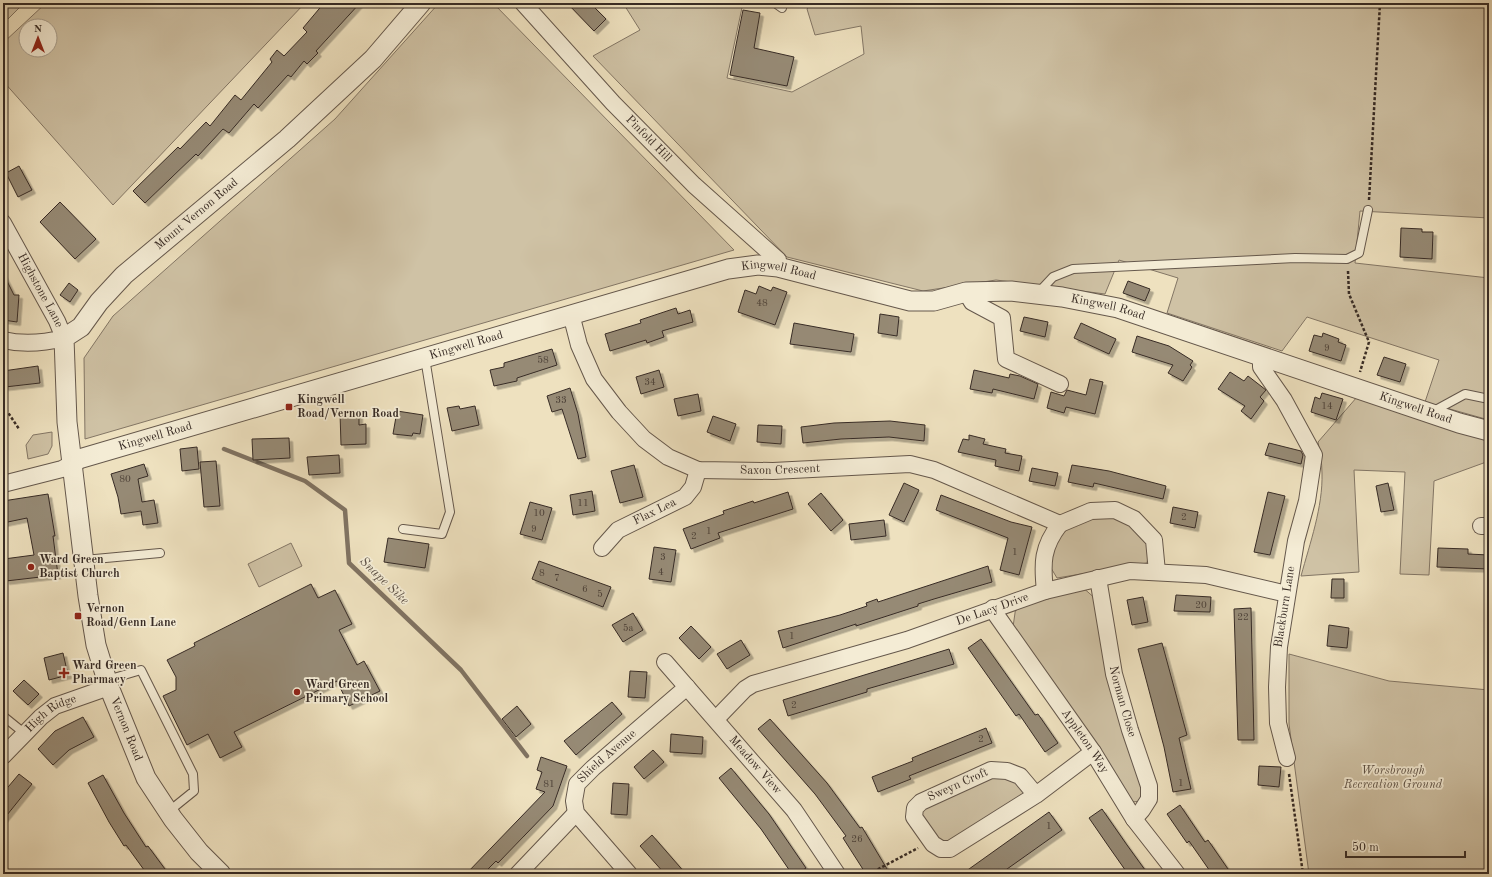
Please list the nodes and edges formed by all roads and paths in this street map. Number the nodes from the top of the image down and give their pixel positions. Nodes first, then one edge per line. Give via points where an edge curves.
1 (421, 3) edge
2 (522, 3) edge
3 (775, 3) edge
4 (1380, 3) edge
5 (782, 8) dead end
6 (1368, 210) joint
7 (3, 223) edge
8 (1347, 258) junction
9 (778, 267) junction
10 (966, 292) junction
11 (1037, 294) junction
12 (571, 314) junction
13 (64, 338) junction
14 (3, 340) edge
15 (1261, 356) junction
16 (424, 358) junction
17 (1060, 384) dead end
18 (1355, 388) junction
19 (1489, 399) edge
20 (3, 405) edge
21 (1430, 413) junction
22 (19, 429) dead end
23 (1489, 430) edge
24 (72, 464) junction
25 (698, 470) junction
26 (3, 484) edge
27 (1060, 524) junction
28 (403, 529) dead end
29 (602, 548) dead end
30 (160, 553) dead end
31 (84, 560) junction
32 (1157, 572) junction
33 (1098, 578) junction
34 (1044, 591) junction
35 (1287, 594) junction
36 (993, 608) junction
37 (665, 662) dead end
38 (108, 683) junction
39 (687, 687) junction
40 (3, 716) edge
41 (716, 719) junction
42 (24, 733) junction
43 (1093, 752) junction
44 (3, 756) edge
45 (1287, 758) joint
46 (1036, 795) junction
47 (168, 812) junction
48 (576, 812) junction
49 (1134, 819) junction
50 (931, 841) junction
51 (221, 874) edge
52 (518, 874) edge
53 (629, 874) edge
54 (837, 874) edge
55 (869, 874) edge
56 (1177, 874) edge
57 (1303, 874) edge

1 - 13 street, Mount Vernon Road via 373,59 287,140 124,275 99,302 81,327
2 - 9 street, Pinfold Hill via 694,185 778,260
3 - 5 lane
4 - 6 path
6 - 8 lane via 1360,254
7 - 13 street, Highstone Lane
8 - 11 lane via 1295,258 1073,269 1054,277
8 - 18 path via 1349,294 1369,342
9 - 10 street, Kingwell Road via 910,301 934,301
9 - 12 street, Kingwell Road via 758,265 728,269
10 - 11 street, Kingwell Road via 1011,291
10 - 17 street via 972,302 1002,318 1006,359
11 - 15 street, Kingwell Road via 1062,296 1118,308
12 - 16 street, Kingwell Road
12 - 25 street, Saxon Crescent via 579,345 594,379 619,412 644,439 668,457
13 - 14 street via 43,343 14,343
13 - 24 street via 67,422
15 - 18 street, Kingwell Road
15 - 35 street, Blackburn Lane via 1261,367 1284,400 1314,455
16 - 24 street, Kingwell Road via 79,459
16 - 28 lane via 450,512 442,534
18 - 21 street, Kingwell Road
19 - 21 lane via 1465,394
20 - 22 path
21 - 23 street, Kingwell Road
24 - 26 street via 62,469
24 - 31 street, Vernon Road
25 - 27 street, Saxon Crescent via 773,471 910,464 934,470
25 - 29 street, Flax Lea via 693,487 685,497 618,530
27 - 32 street via 1091,511 1115,510 1134,519 1154,540
27 - 34 street via 1046,549 1042,566
30 - 31 lane
31 - 38 street, Vernon Road via 96,645
32 - 33 street, De Lacy Drive via 1130,571
32 - 35 street, De Lacy Drive via 1206,575
33 - 34 street, De Lacy Drive
33 - 49 street, Norman Close via 1114,674 1149,786 1149,798
34 - 36 street, De Lacy Drive
35 - 45 street, Blackburn Lane via 1279,647 1277,687 1278,722
36 - 41 street, De Lacy Drive via 907,640 754,684 745,689
36 - 43 street, Appleton Way
37 - 39 street, Meadow View
38 - 42 street, High Ridge via 54,706
38 - 47 street, Vernon Road via 146,778
38 - 47 lane via 141,670 193,774 194,791
39 - 41 street, Meadow View
39 - 48 street, Shield Avenue via 577,784 574,801
40 - 42 lane
41 - 54 street, Meadow View via 794,810
42 - 44 street, High Ridge
43 - 46 street, Sweyn Croft
43 - 49 street, Appleton Way
45 - 57 path
46 - 50 street, Sweyn Croft via 950,849 941,849
46 - 50 street, Sweyn Croft via 1020,776 1007,771 991,770 921,802 915,808 914,817
47 - 51 street, Vernon Road via 199,852
48 - 52 street
48 - 53 street
49 - 56 street, Appleton Way
50 - 55 path

